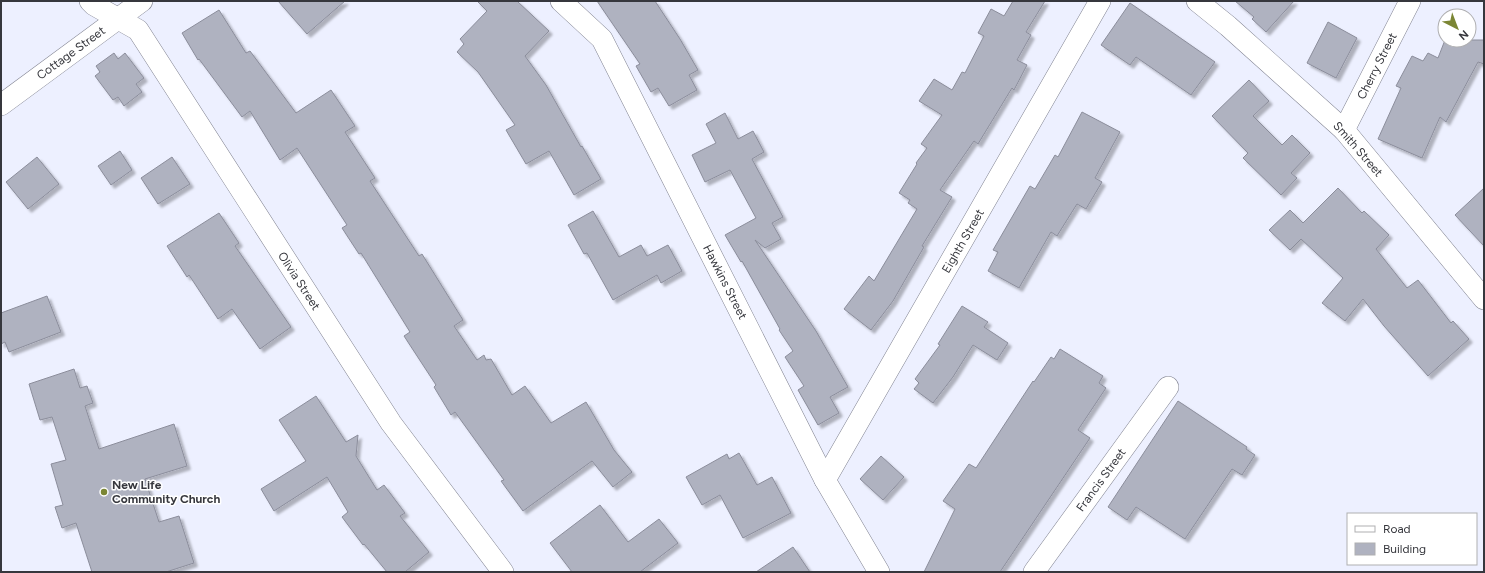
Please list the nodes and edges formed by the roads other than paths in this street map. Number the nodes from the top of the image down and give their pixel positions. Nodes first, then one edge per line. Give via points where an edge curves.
1 (90, 1) edge
2 (142, 1) edge
3 (561, 1) edge
4 (1100, 1) edge
5 (1197, 1) edge
6 (1410, 1) edge
7 (118, 18) junction
8 (1, 105) edge
9 (1344, 130) junction
10 (1484, 299) edge
11 (1168, 387) dead end
12 (825, 480) junction
13 (503, 572) edge
14 (879, 572) edge
15 (1034, 572) edge

1 - 7 street, Olivia Street
2 - 7 street, Cottage Street
3 - 12 street, Hawkins Street via 602,39
4 - 12 street, Eighth Street
5 - 9 street, Smith Street
6 - 9 street, Cherry Street
7 - 8 street, Cottage Street
7 - 13 street, Olivia Street via 138,30 391,423
9 - 10 street, Smith Street
11 - 15 street, Francis Street
12 - 14 street, Hawkins Street

